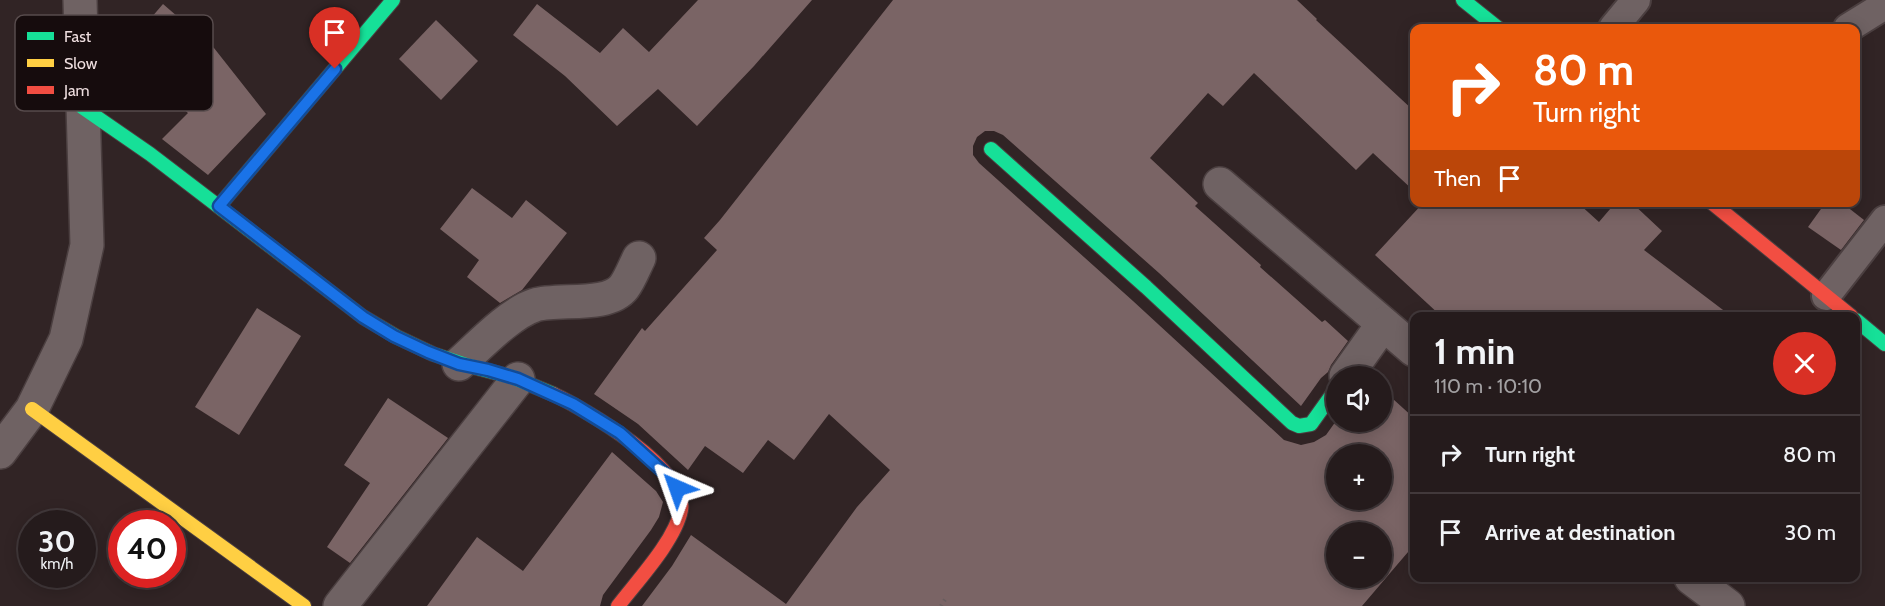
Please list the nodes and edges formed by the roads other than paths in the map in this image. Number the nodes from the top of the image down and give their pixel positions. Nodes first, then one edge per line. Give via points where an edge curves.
1 (80, 0) edge
2 (393, 0) edge
3 (1463, 0) edge
4 (1636, 0) edge
5 (1885, 5) edge
6 (80, 15) edge
7 (1493, 24) edge
8 (1616, 24) edge
9 (1854, 24) edge
10 (82, 111) edge
11 (88, 111) edge
12 (991, 149) dead end
13 (1220, 184) dead end
14 (219, 206) junction
15 (1717, 207) edge
16 (1885, 220) edge
17 (639, 258) dead end
18 (1826, 296) junction
19 (1846, 312) edge
20 (1860, 323) edge
21 (1383, 324) junction
22 (1885, 344) edge
23 (1410, 347) edge
24 (459, 364) junction
25 (1353, 366) edge
26 (518, 379) junction
27 (1326, 403) edge
28 (32, 409) junction
29 (0, 452) edge
30 (1696, 582) edge
31 (304, 606) edge
32 (340, 606) edge
33 (618, 606) edge
34 (1728, 606) edge

1 - 6 street
2 - 14 street
3 - 7 street
4 - 8 lane
5 - 9 lane
10 - 28 street via 87,245 66,339
11 - 14 street
12 - 27 street via 1292,423 1311,424
13 - 21 street
14 - 24 street via 363,317 394,336
15 - 18 street
16 - 18 lane
17 - 24 street via 623,289 609,297 534,306 515,315
18 - 19 street
20 - 22 street
21 - 23 street
21 - 25 street
24 - 26 street
26 - 32 street
26 - 33 street via 573,404 620,433 677,488 682,501 672,534
28 - 29 street
28 - 31 street
30 - 34 street

